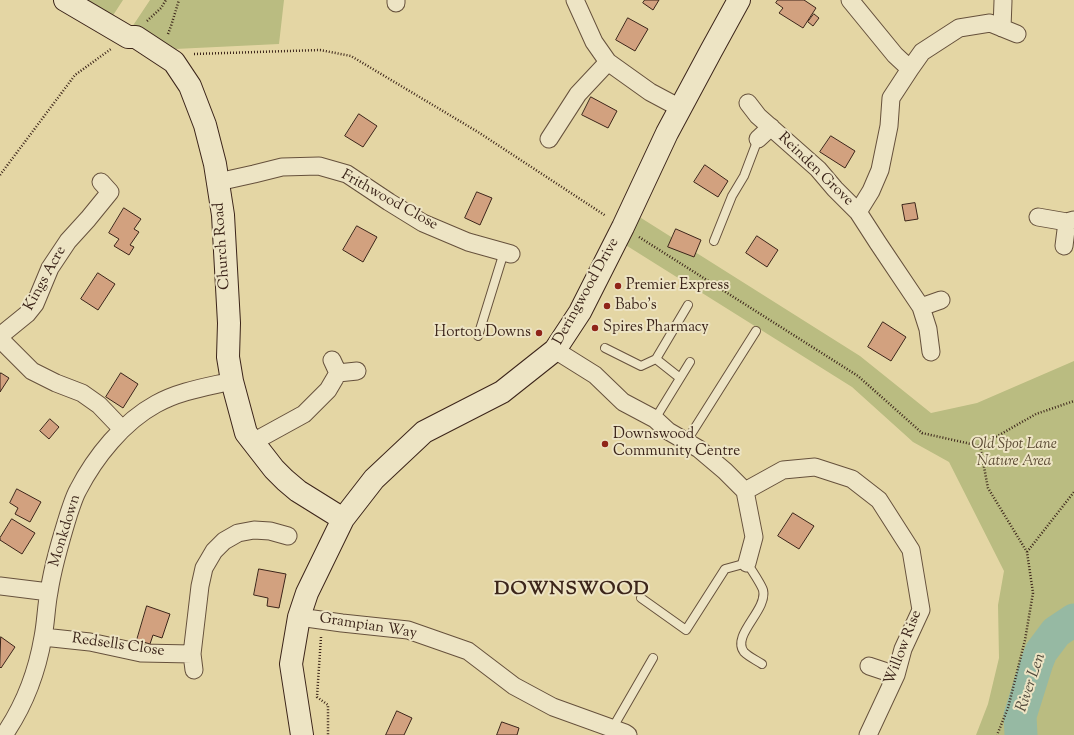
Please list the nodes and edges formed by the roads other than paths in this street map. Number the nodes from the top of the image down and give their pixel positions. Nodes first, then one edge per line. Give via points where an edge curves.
1 (65, 0) edge
2 (739, 0) edge
3 (850, 0) edge
4 (580, 1) edge
5 (1003, 1) dead end
6 (1002, 28) junction
7 (1017, 34) dead end
8 (608, 62) junction
9 (910, 69) junction
10 (748, 103) dead end
11 (680, 108) junction
12 (771, 127) junction
13 (549, 139) dead end
14 (758, 140) joint
15 (101, 182) dead end
16 (218, 182) junction
17 (858, 212) junction
18 (1038, 217) dead end
19 (1071, 221) edge
20 (714, 241) dead end
21 (1064, 246) dead end
22 (508, 253) joint
23 (941, 300) dead end
24 (688, 305) dead end
25 (921, 307) junction
26 (756, 331) dead end
27 (478, 336) dead end
28 (0, 337) edge
29 (605, 348) dead end
30 (555, 350) junction
31 (931, 352) dead end
32 (656, 359) junction
33 (690, 362) dead end
34 (357, 371) dead end
35 (680, 378) junction
36 (232, 382) junction
37 (655, 419) junction
38 (122, 429) junction
39 (253, 442) junction
40 (686, 442) junction
41 (745, 491) junction
42 (343, 519) junction
43 (288, 536) dead end
44 (747, 563) junction
45 (0, 586) edge
46 (49, 592) junction
47 (642, 598) dead end
48 (298, 617) junction
49 (43, 637) junction
50 (653, 658) dead end
51 (762, 664) dead end
52 (869, 666) dead end
53 (896, 675) junction
54 (620, 732) edge
55 (4, 735) edge
56 (302, 735) edge
57 (868, 735) edge

1 - 16 street, Church Road via 166,57 190,86 205,125
2 - 11 street, Deringwood Drive
3 - 9 street via 896,56
4 - 8 street via 594,42
5 - 6 street
6 - 7 street, Reinden Grove
6 - 9 street, Reinden Grove via 990,23 959,28 922,52
8 - 11 street via 650,92
8 - 13 street via 578,94
9 - 17 street, Reinden Grove via 891,98 889,126 880,170
10 - 12 street, Reinden Grove
11 - 30 street, Deringwood Drive via 580,312
12 - 14 street, Reinden Grove
12 - 17 street, Reinden Grove via 818,169
14 - 20 lane
15 - 28 street, Kings Acre via 110,192 68,240 50,268 35,304 28,314
16 - 22 street, Frithwood Close via 282,166 319,166 347,174 423,223 468,242
16 - 36 street, Church Road via 223,215 228,357
17 - 25 street, Reinden Grove
18 - 19 street
19 - 21 street
22 - 27 lane
23 - 25 street
24 - 32 lane
25 - 31 street, Reinden Grove via 928,329
26 - 40 lane
28 - 38 street, Kings Acre via 32,371 82,393 99,405
29 - 32 lane via 641,366
30 - 37 street via 595,375 623,402
30 - 42 street, Deringwood Drive via 502,392 424,432 374,479
32 - 35 lane
33 - 35 lane
34 - 39 street via 335,366 328,390 304,414
35 - 37 lane
36 - 38 street, Monkdown via 182,393 156,404
36 - 39 street, Church Road via 246,433
37 - 40 street
38 - 46 street, Monkdown via 99,456 77,491 63,533
39 - 42 street, Church Road via 285,480
40 - 41 street via 725,471
41 - 44 street via 754,537
41 - 53 street, Willow Rise via 783,470 815,468 852,478 878,500 911,550 921,610 903,649
42 - 48 street, Deringwood Drive
43 - 49 street, Redsells Close via 254,530 238,533 214,551 204,568 200,586 193,662 90,642
44 - 47 lane via 725,569 686,630
44 - 51 lane via 763,590 763,598 741,643 744,651
45 - 46 street
46 - 49 street, Monkdown
48 - 54 street, Grampian Way via 408,630 468,651 514,686 553,707
48 - 56 street, Deringwood Drive via 291,664
49 - 55 street, Monkdown via 34,676
50 - 54 lane
52 - 53 street
53 - 57 street, Willow Rise

